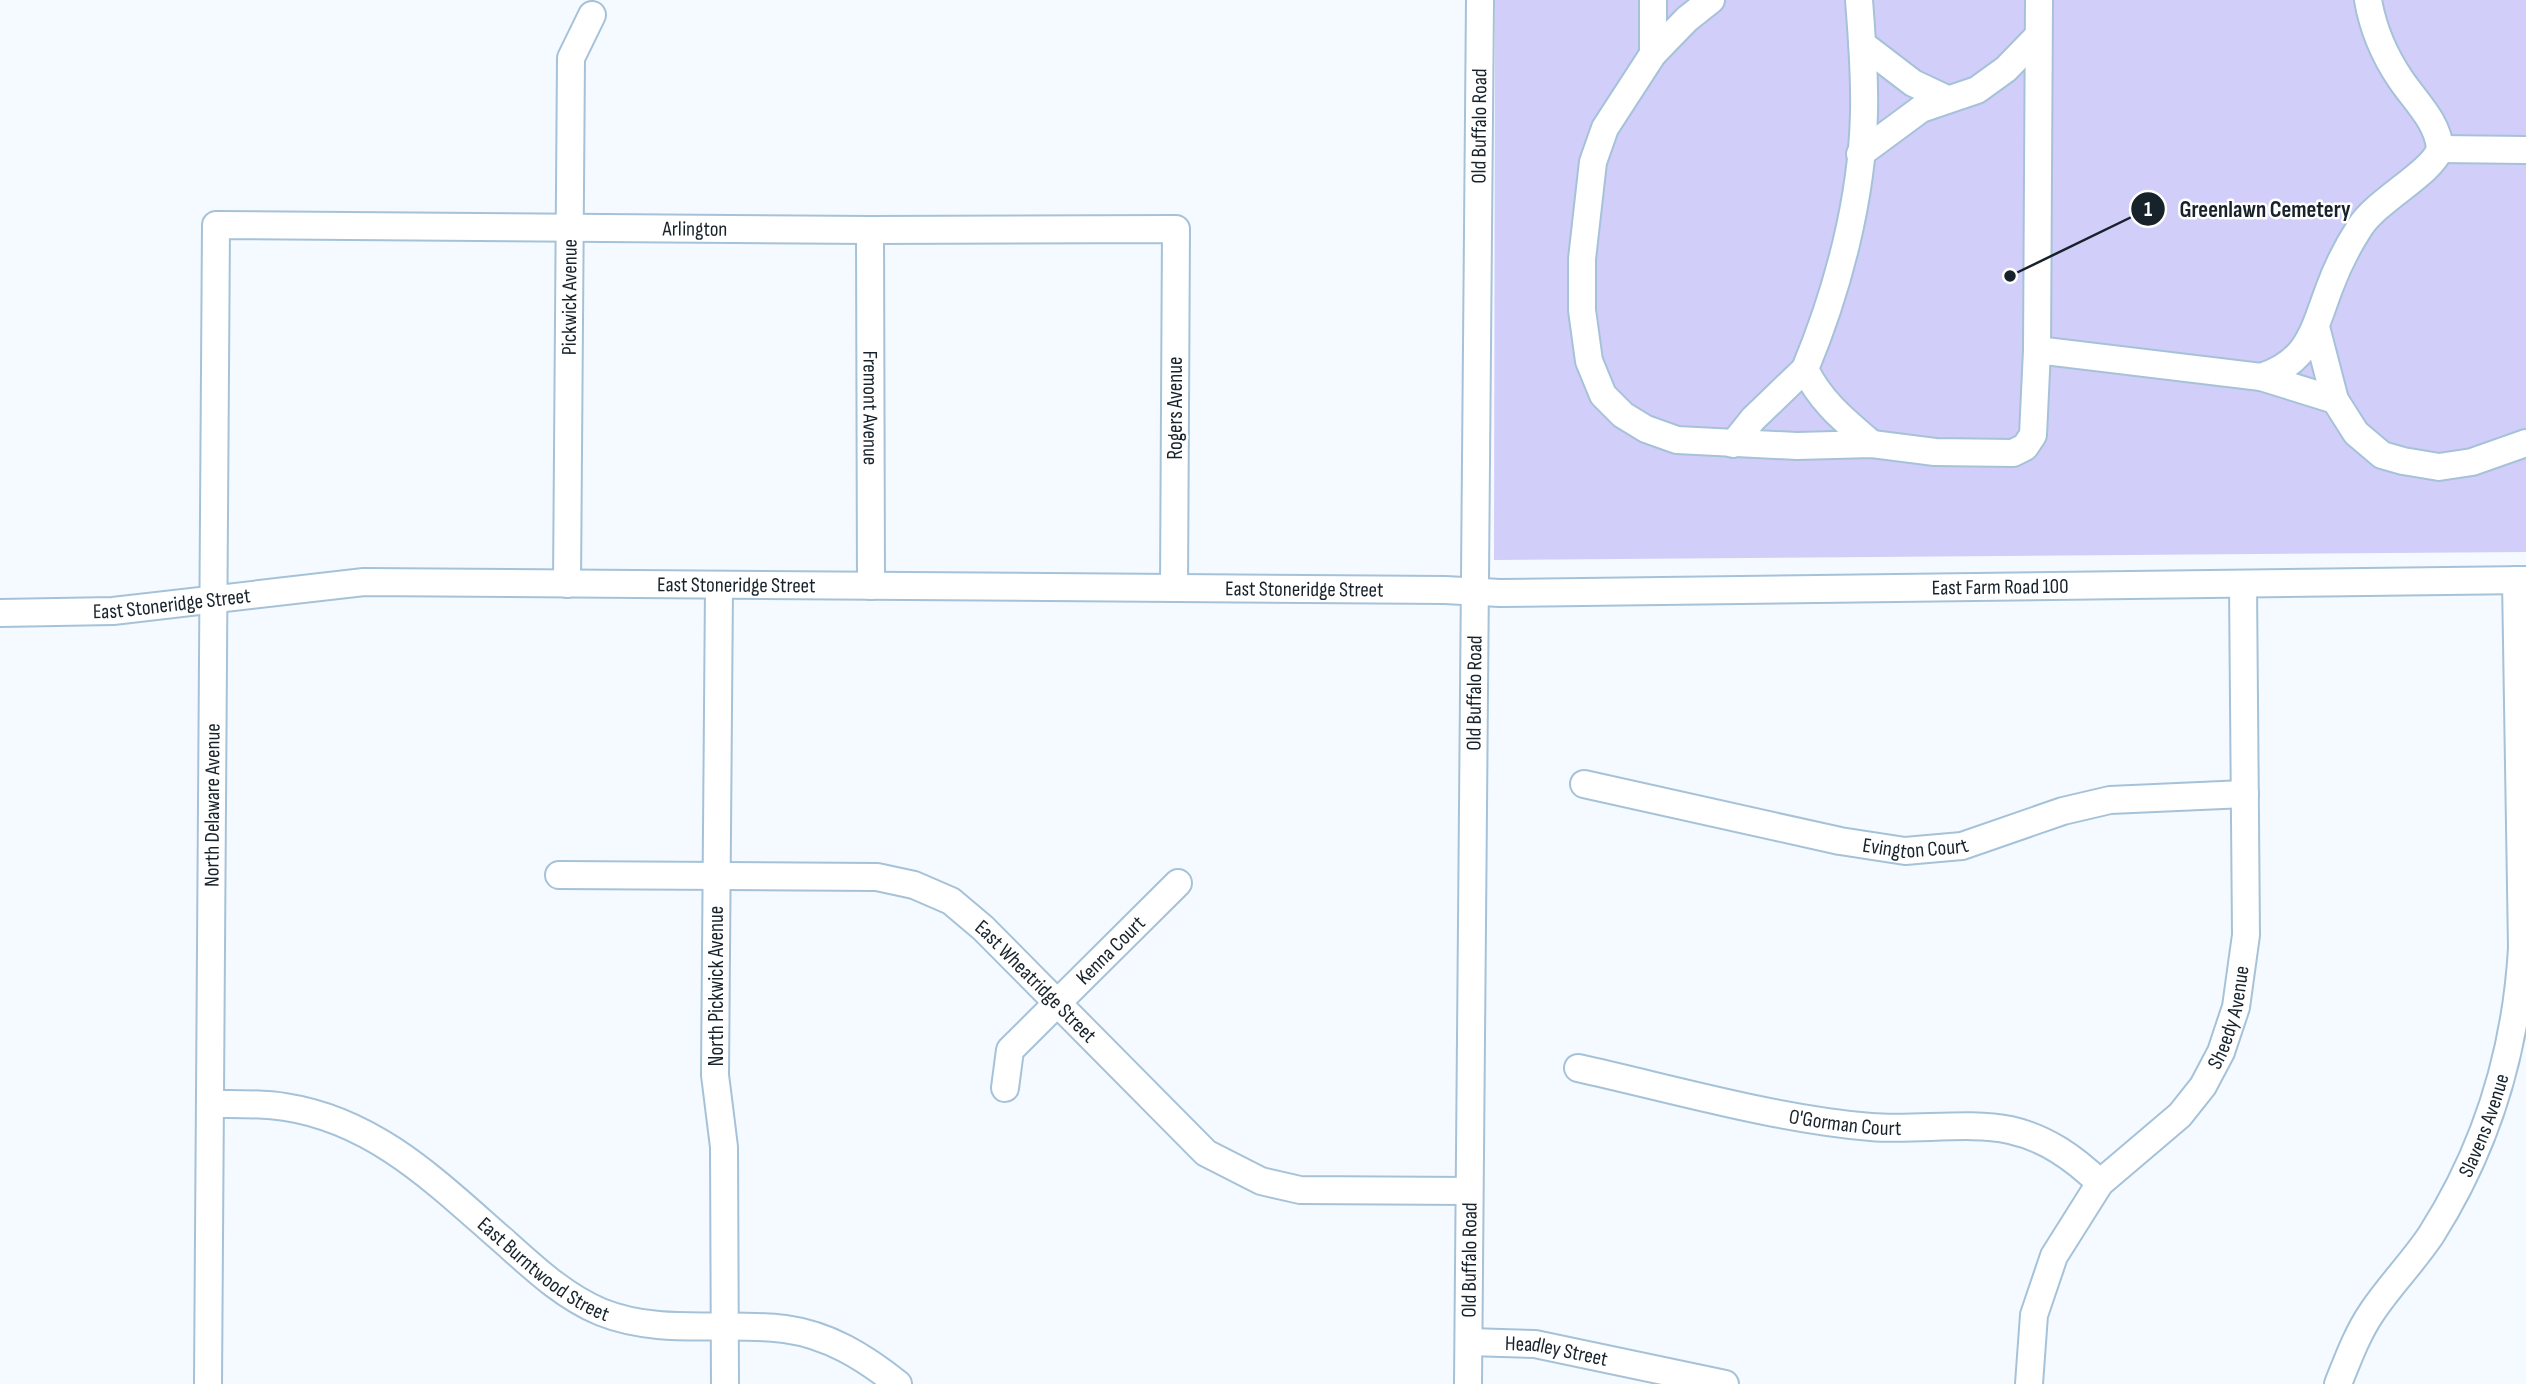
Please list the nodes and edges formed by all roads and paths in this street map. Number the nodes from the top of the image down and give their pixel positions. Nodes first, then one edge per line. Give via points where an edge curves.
1 (1480, 0) edge
2 (1653, 0) edge
3 (1711, 0) edge
4 (1859, 0) edge
5 (2039, 0) edge
6 (2368, 0) edge
7 (592, 15) dead end
8 (2038, 36) junction
9 (1862, 44) junction
10 (1653, 54) junction
11 (1947, 99) junction
12 (2440, 149) junction
13 (2526, 150) edge
14 (1860, 154) junction
15 (216, 225) joint
16 (569, 229) junction
17 (1176, 229) joint
18 (870, 230) junction
19 (2316, 327) junction
20 (2037, 350) junction
21 (1805, 369) junction
22 (2261, 377) junction
23 (2335, 400) junction
24 (1872, 443) junction
25 (2526, 443) edge
26 (1733, 444) junction
27 (2521, 580) edge
28 (566, 584) junction
29 (2243, 584) junction
30 (871, 586) junction
31 (719, 587) junction
32 (1174, 587) junction
33 (1475, 590) junction
34 (216, 597) junction
35 (0, 613) edge
36 (1584, 784) dead end
37 (2245, 794) junction
38 (717, 874) junction
39 (559, 875) dead end
40 (1178, 883) dead end
41 (1056, 1003) junction
42 (1578, 1069) dead end
43 (1005, 1088) dead end
44 (210, 1104) junction
45 (2100, 1183) junction
46 (1469, 1191) junction
47 (726, 1328) junction
48 (1469, 1342) junction
49 (208, 1384) edge
50 (724, 1384) edge
51 (898, 1384) edge
52 (1468, 1384) edge
53 (1725, 1384) edge
54 (2029, 1384) edge
55 (2338, 1384) edge

1 - 33 street, Old Buffalo Road
2 - 10 street
3 - 10 street
4 - 9 street
5 - 8 street
6 - 12 street via 2385,54 2434,126
7 - 16 street, Pickwick Avenue via 571,58
8 - 11 street via 1977,90
8 - 20 street
9 - 11 street via 1913,83
9 - 14 street
10 - 26 street via 1605,128 1593,162 1582,259 1589,361 1603,395 1646,429 1677,440
11 - 14 street via 1921,109
12 - 13 street
12 - 19 street via 2429,165 2362,223 2343,255
14 - 21 street via 1829,310
15 - 16 street, Arlington
15 - 34 street, North Delaware Avenue
16 - 18 street, Arlington
16 - 28 street, Pickwick Avenue
17 - 18 street, Arlington
17 - 32 street, Rogers Avenue
18 - 30 street, Fremont Avenue
19 - 22 street via 2305,349 2291,363
19 - 23 street
20 - 22 street
20 - 24 street via 2035,419 2025,447 2013,453 1988,454
21 - 24 street via 1837,414
21 - 26 street
22 - 23 street
23 - 25 street via 2356,433 2382,454 2403,461 2439,467 2472,462
24 - 26 street
27 - 29 street, East Farm Road 100
27 - 55 street, Slavens Avenue via 2522,948 2506,1065 2489,1120 2462,1181 2423,1246 2363,1325
28 - 31 street, East Stoneridge Street
28 - 34 street, East Stoneridge Street via 348,583
29 - 33 street, East Farm Road 100
29 - 37 street, Sheedy Avenue
30 - 31 street, East Stoneridge Street
30 - 32 street, East Stoneridge Street
31 - 38 street, North Pickwick Avenue
32 - 33 street, East Stoneridge Street
33 - 46 street, Old Buffalo Road
34 - 35 street, East Stoneridge Street via 113,611
34 - 44 street, North Delaware Avenue
36 - 37 street, Evington Court via 1905,851 1962,846 2110,800
37 - 45 street, Sheedy Avenue via 2244,960 2236,1007 2221,1052 2180,1115
38 - 39 street, East Wheatridge Street
38 - 41 street, East Wheatridge Street via 877,877 914,885 951,901
38 - 47 street, North Pickwick Avenue via 715,1075 724,1147
40 - 41 street, Kenna Court
41 - 43 street, Kenna Court via 1010,1050
41 - 46 street, East Wheatridge Street via 1206,1153 1242,1173 1300,1190
42 - 45 street, O'Gorman Court via 1840,1124 2007,1129 2057,1148
44 - 47 street, East Burntwood Street via 284,1107 348,1125 408,1159 552,1283 584,1304 636,1323
44 - 49 street, North Delaware Avenue
45 - 54 street, Sheedy Avenue via 2046,1275 2032,1325
46 - 48 street, Old Buffalo Road
47 - 50 street, North Pickwick Avenue
47 - 51 street, East Burntwood Street via 787,1329 823,1338 858,1354
48 - 52 street, Old Buffalo Road
48 - 53 street, Headley Street via 1535,1344

